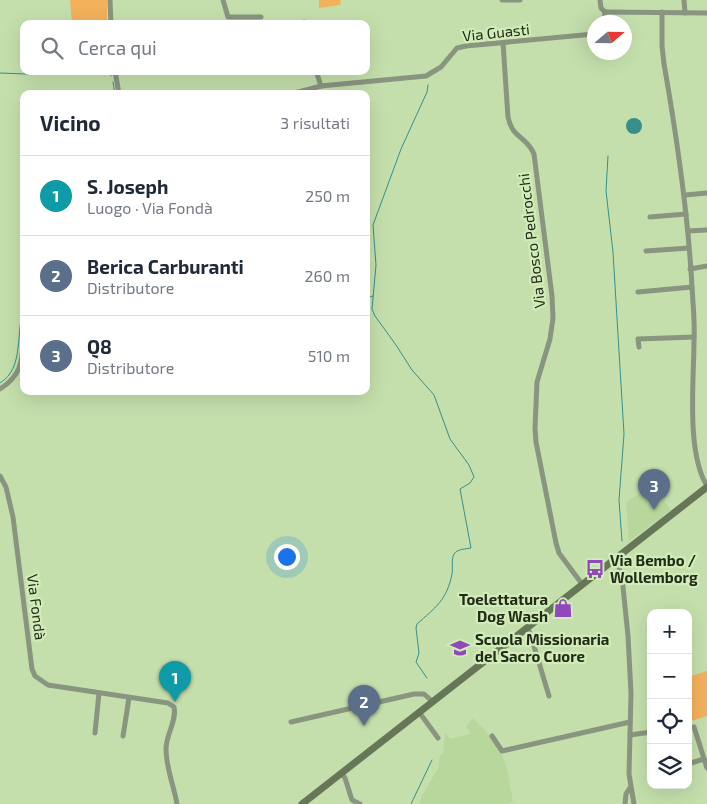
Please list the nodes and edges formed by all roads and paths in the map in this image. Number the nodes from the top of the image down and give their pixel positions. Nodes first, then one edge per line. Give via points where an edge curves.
1 (110, 0) edge
2 (223, 0) edge
3 (502, 0) edge
4 (520, 0) edge
5 (600, 0) edge
6 (684, 0) edge
7 (605, 12) junction
8 (662, 12) junction
9 (685, 12) junction
10 (707, 13) edge
11 (605, 15) edge
12 (261, 18) dead end
13 (111, 20) edge
14 (587, 35) edge
15 (503, 43) junction
16 (116, 75) edge
17 (317, 75) edge
18 (320, 86) junction
19 (118, 90) edge
20 (306, 90) edge
21 (707, 193) edge
22 (685, 195) junction
23 (686, 214) junction
24 (650, 217) dead end
25 (707, 230) edge
26 (688, 231) junction
27 (689, 248) junction
28 (646, 251) dead end
29 (707, 266) edge
30 (690, 269) junction
31 (692, 286) junction
32 (638, 292) dead end
33 (694, 337) junction
34 (639, 347) dead end
35 (20, 366) edge
36 (0, 389) edge
37 (0, 476) edge
38 (707, 487) edge
39 (616, 558) junction
40 (582, 584) junction
41 (527, 628) junction
42 (99, 693) junction
43 (549, 696) dead end
44 (129, 698) junction
45 (433, 702) junction
46 (419, 712) junction
47 (291, 722) dead end
48 (630, 722) junction
49 (694, 727) dead end
50 (647, 733) edge
51 (95, 734) dead end
52 (630, 735) junction
53 (123, 736) dead end
54 (492, 736) dead end
55 (438, 738) dead end
56 (704, 759) junction
57 (692, 763) edge
58 (707, 768) edge
59 (342, 774) junction
60 (630, 788) junction
61 (177, 804) edge
62 (302, 804) edge
63 (360, 804) edge
64 (625, 804) edge
65 (634, 804) edge

1 - 13 street
2 - 12 street via 228,17
3 - 4 street
5 - 7 street
6 - 9 street
7 - 8 street
7 - 11 street
8 - 9 street
8 - 22 street via 664,64
9 - 10 street
14 - 15 street, Via Guasti
15 - 18 street, Via Guasti via 457,48 441,67 426,76
15 - 40 street, Via Bosco Pedrocchi via 510,128 531,147 534,154 552,296 550,339 537,382 536,442 556,543
16 - 19 street
17 - 18 street
18 - 20 street, Via Guasti
21 - 22 street
22 - 23 street
23 - 24 street
23 - 26 street
25 - 26 street
26 - 27 street
27 - 28 street
27 - 30 street
29 - 30 street
30 - 31 street
31 - 32 street
31 - 33 street
33 - 34 street via 638,339
33 - 38 street via 694,440
35 - 36 street via 11,381
37 - 42 street, Via Fondà via 13,517 35,676 48,685
38 - 39 main road
39 - 40 main road
39 - 48 street via 622,578 628,636
40 - 41 main road
41 - 43 street
41 - 45 main road
42 - 44 street, Via Fondà
42 - 51 street
44 - 53 street
44 - 61 street, Via Fondà via 168,703 174,707 166,749
45 - 46 main road
45 - 47 street via 424,694 414,694
46 - 55 street
46 - 59 main road
48 - 52 street
48 - 54 street via 502,751
49 - 56 street
50 - 52 street
52 - 60 street
56 - 57 street
56 - 58 street
59 - 62 main road
59 - 63 street via 352,800
60 - 64 street
60 - 65 street

